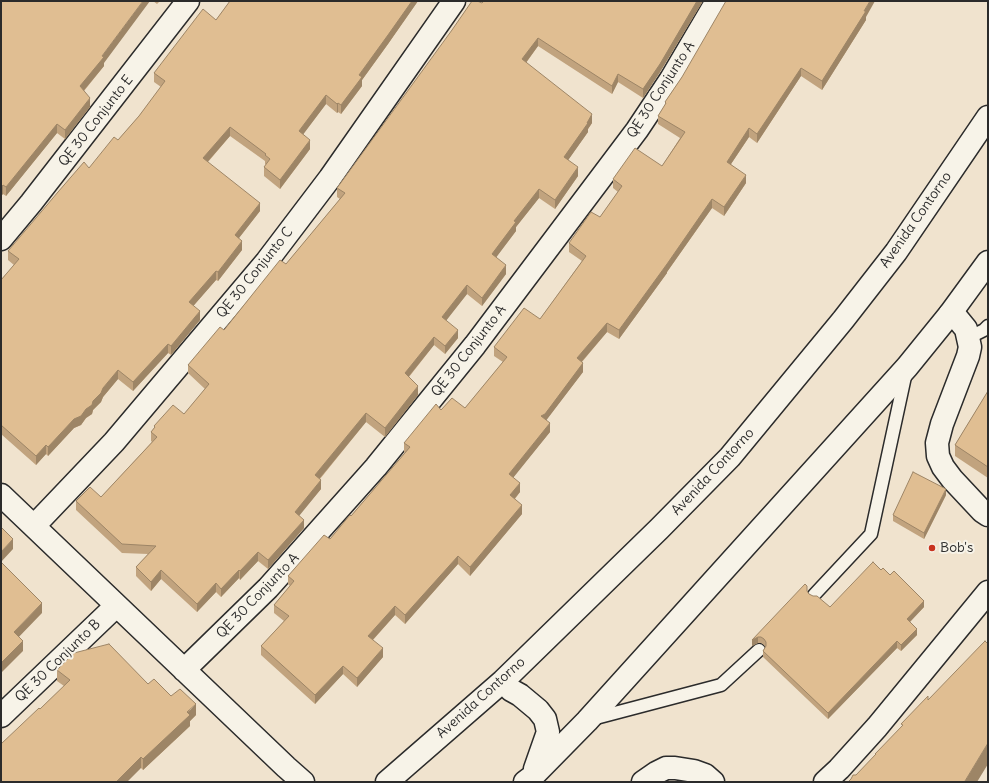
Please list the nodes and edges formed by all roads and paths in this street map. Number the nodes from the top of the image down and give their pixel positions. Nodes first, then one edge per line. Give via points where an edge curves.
1 (188, 1) edge
2 (454, 1) edge
3 (718, 1) edge
4 (988, 117) edge
5 (1, 239) edge
6 (988, 262) edge
7 (950, 314) junction
8 (988, 326) edge
9 (968, 338) junction
10 (907, 367) junction
11 (1, 495) edge
12 (988, 515) edge
13 (34, 526) junction
14 (988, 592) edge
15 (814, 595) edge
16 (116, 606) junction
17 (759, 650) dead end
18 (184, 670) junction
19 (503, 681) junction
20 (1, 716) edge
21 (587, 721) junction
22 (529, 779) edge
23 (303, 782) edge
24 (387, 782) edge
25 (643, 782) edge
26 (712, 782) edge
27 (825, 782) edge

1 - 5 street, QE 30 Conjunto E
2 - 13 street, QE 30 Conjunto C via 330,178 268,261 114,442
3 - 18 street, QE 30 Conjunto A via 671,79 636,130 475,345 376,467 268,588
4 - 19 street, Avenida Contorno via 896,252 730,457
6 - 7 street
7 - 9 street via 966,329
7 - 10 street
8 - 9 lane
9 - 12 street via 968,356 942,424 937,443 938,456 952,479
10 - 15 lane via 871,534
10 - 21 street
11 - 13 street
13 - 16 street
14 - 27 street via 877,727
16 - 18 street
16 - 20 street, QE 30 Conjunto B
17 - 21 lane via 721,685
18 - 23 street
19 - 22 street via 545,719 548,732
19 - 24 street, Avenida Contorno
21 - 22 street
25 - 26 street via 666,768 694,771 705,775

